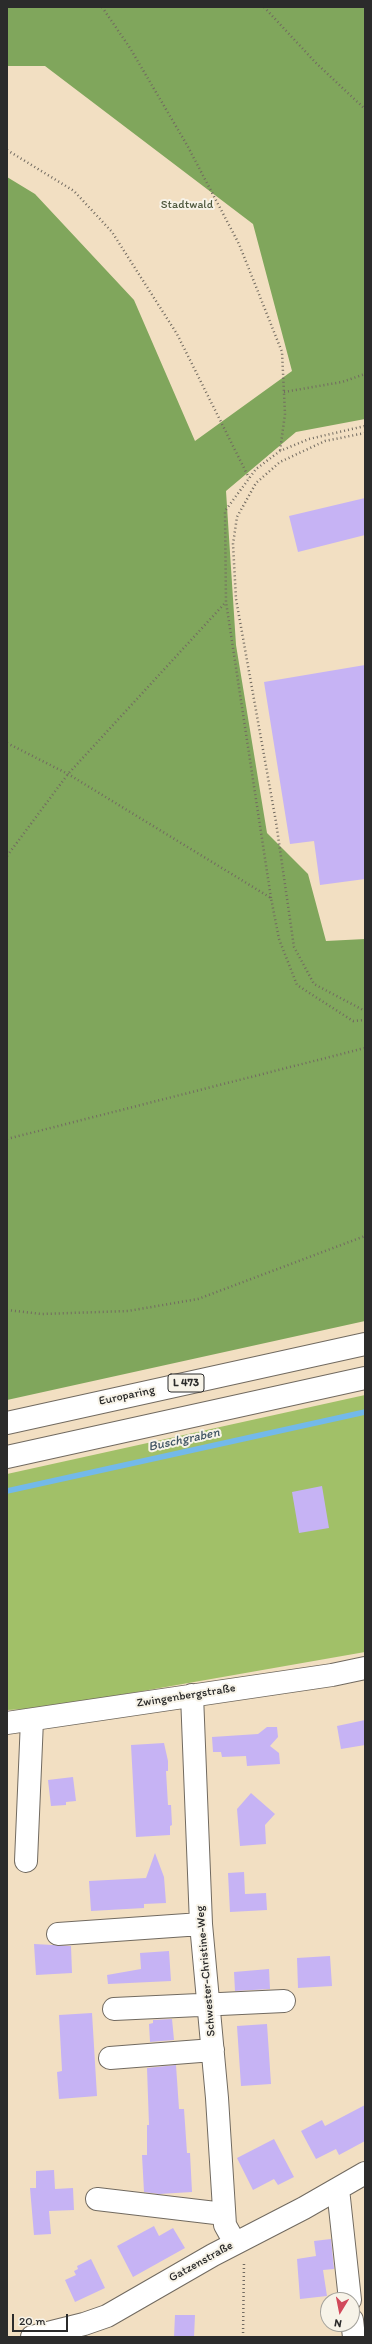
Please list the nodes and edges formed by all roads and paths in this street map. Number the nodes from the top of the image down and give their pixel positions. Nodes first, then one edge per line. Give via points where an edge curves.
1 (102, 7) edge
2 (264, 7) edge
3 (365, 109) edge
4 (7, 150) edge
5 (365, 374) edge
6 (284, 392) junction
7 (365, 426) edge
8 (365, 434) edge
9 (280, 451) junction
10 (249, 478) junction
11 (226, 602) junction
12 (7, 743) edge
13 (68, 774) junction
14 (7, 856) edge
15 (271, 898) junction
16 (365, 1011) edge
17 (365, 1020) edge
18 (365, 1048) edge
19 (7, 1139) edge
20 (365, 1236) edge
21 (7, 1310) edge
22 (365, 1344) edge
23 (365, 1378) edge
24 (7, 1423) edge
25 (7, 1457) edge
26 (365, 1668) edge
27 (192, 1695) junction
28 (32, 1720) junction
29 (7, 1723) edge
30 (26, 1861) dead end
31 (201, 1924) junction
32 (58, 1934) dead end
33 (284, 2001) dead end
34 (208, 2005) junction
35 (114, 2009) dead end
36 (213, 2050) junction
37 (110, 2058) dead end
38 (365, 2173) edge
39 (338, 2189) junction
40 (97, 2199) dead end
41 (224, 2214) junction
42 (235, 2243) junction
43 (349, 2292) edge
44 (101, 2329) edge
45 (32, 2337) edge
46 (243, 2337) edge

1 - 6 path via 130,48 187,145 239,244 282,352
2 - 3 path via 316,63
4 - 10 path via 74,191 112,232 177,334
5 - 6 path via 342,382
6 - 9 path via 285,414
7 - 9 path via 308,439
8 - 16 path via 324,441 280,462 256,483 237,517 233,544 236,599 276,822 294,947 314,984
9 - 10 path via 256,469
10 - 11 path via 225,511
11 - 13 path
11 - 15 path
12 - 13 path
13 - 14 path
13 - 15 path
15 - 17 path via 279,939 297,985 353,1022
18 - 19 path
20 - 21 path via 198,1299 128,1311 42,1314
22 - 24 street, Europaring / L 473
23 - 25 street
26 - 27 street, Zwingenbergstraße
27 - 28 street, Zwingenbergstraße
27 - 31 street, Schwester-Christine-Weg
28 - 29 street, Zwingenbergstraße
28 - 30 street
31 - 32 street
31 - 34 street, Schwester-Christine-Weg
33 - 34 street
34 - 35 street
34 - 36 street, Schwester-Christine-Weg
36 - 37 street
36 - 41 street, Schwester-Christine-Weg
38 - 39 street, Gatzenstraße
39 - 42 street, Gatzenstraße
39 - 43 street
40 - 41 street
41 - 42 street, Schwester-Christine-Weg via 225,2225
42 - 44 street, Gatzenstraße
42 - 46 path via 244,2259
44 - 45 street, Gatzenstraße

